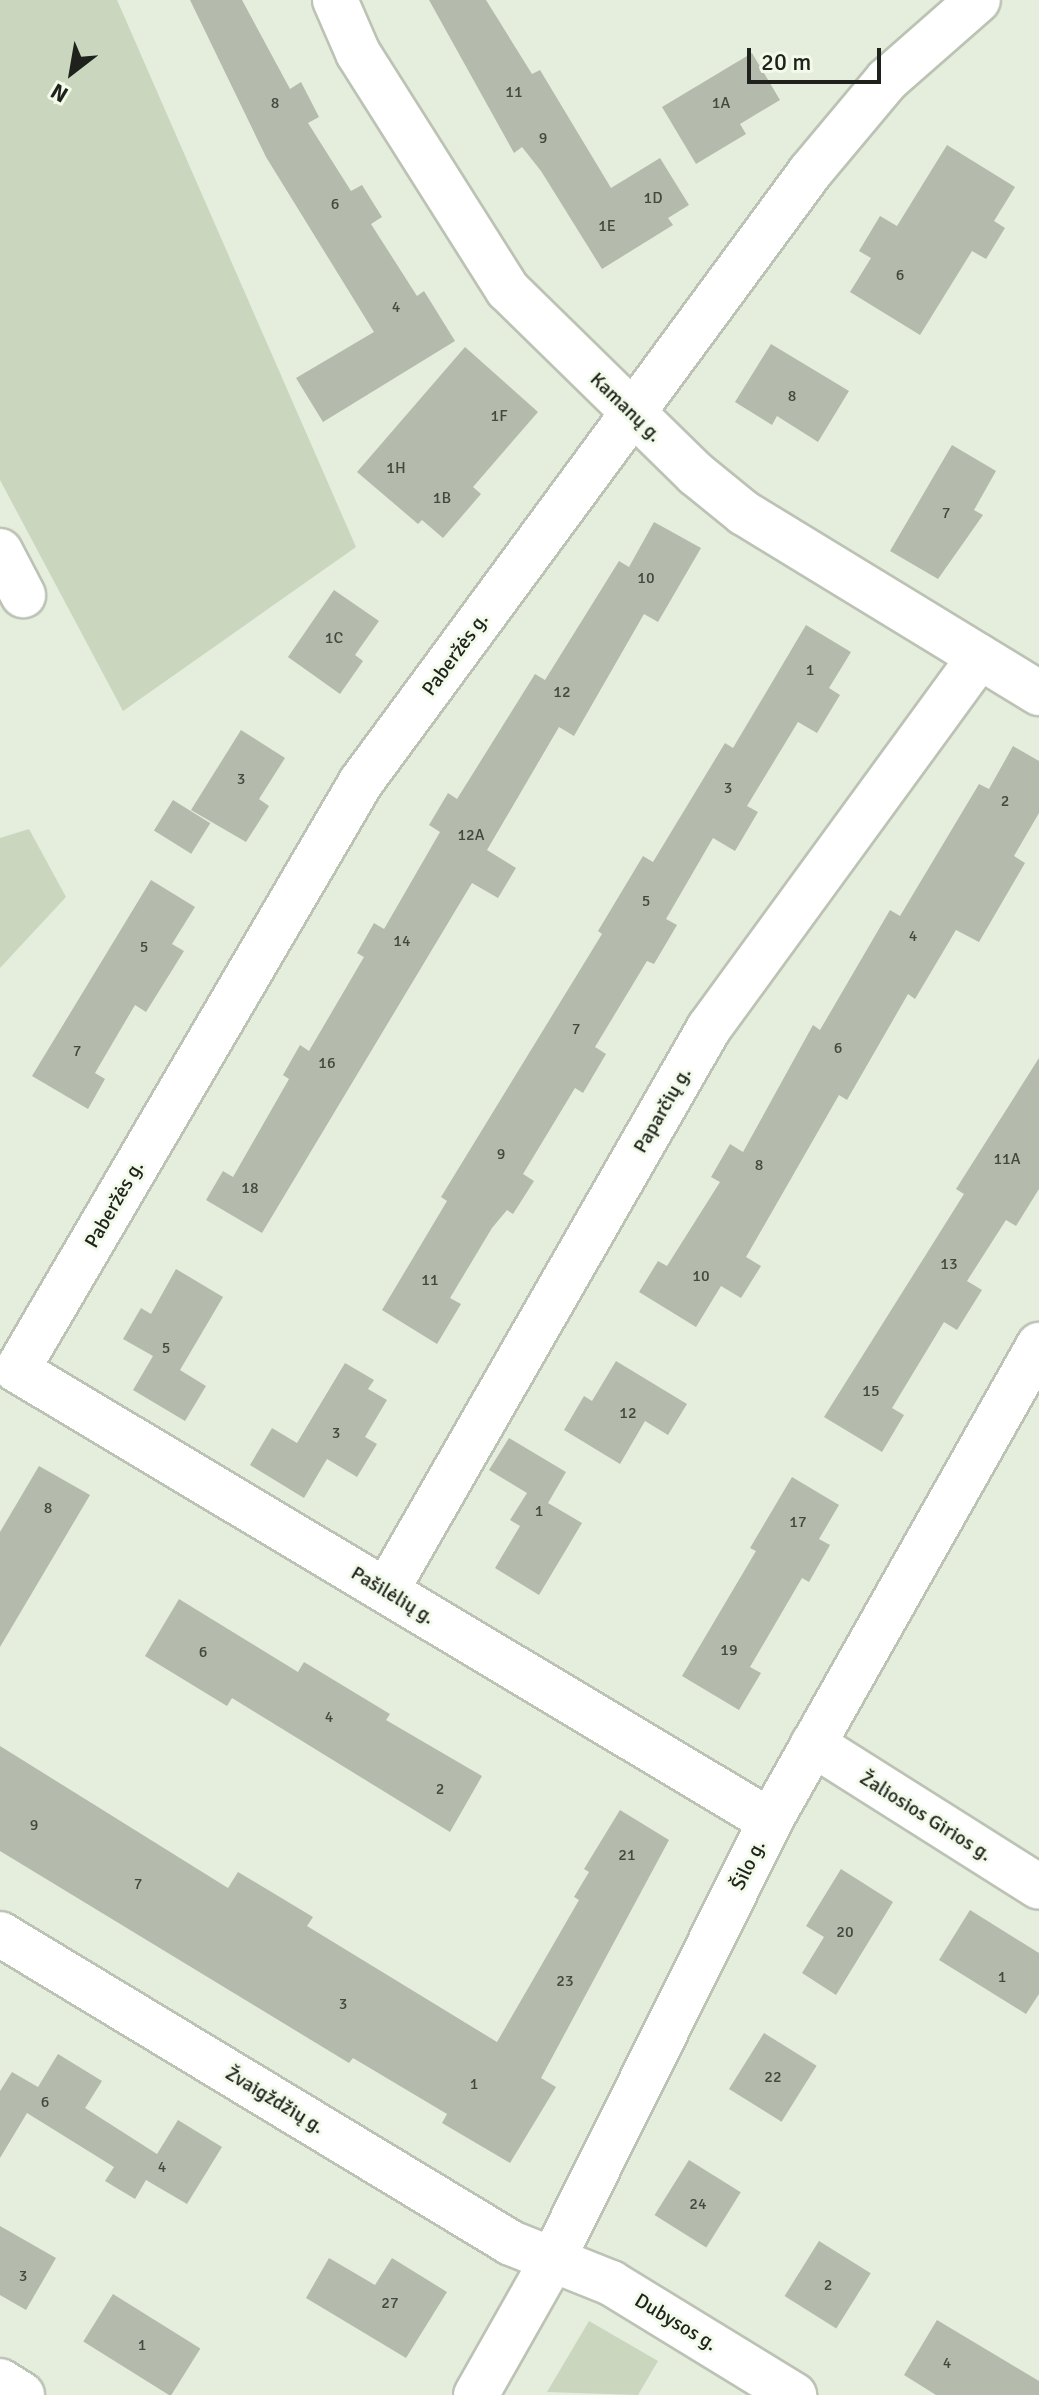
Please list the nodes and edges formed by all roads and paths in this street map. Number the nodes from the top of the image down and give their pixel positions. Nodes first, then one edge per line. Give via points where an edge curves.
1 (335, 0) edge
2 (978, 0) edge
3 (632, 413) junction
4 (0, 551) edge
5 (23, 595) dead end
6 (980, 657) junction
7 (1039, 693) edge
8 (1039, 1345) edge
9 (17, 1370) joint
10 (386, 1591) junction
11 (813, 1744) junction
12 (770, 1821) junction
13 (1039, 1887) edge
14 (0, 1934) edge
15 (553, 2259) junction
16 (0, 2381) edge
17 (22, 2395) edge
18 (476, 2395) edge
19 (794, 2395) edge

1 - 3 street, Kamanų g. via 358,53 508,290
2 - 3 street, Paberžės g. via 868,103
3 - 6 street, Kamanų g. via 744,513
3 - 9 street, Paberžės g. via 361,782
4 - 5 street
6 - 7 street, Kamanų g.
6 - 10 street, Paparčių g. via 709,1028
8 - 11 street, Šilo g.
9 - 10 street, Pašilėlių g.
10 - 12 street, Pašilėlių g.
11 - 12 street, Šilo g.
11 - 13 street, Žaliosios Girios g.
12 - 15 street, Šilo g.
14 - 15 street, Žvaigždžių g. via 511,2243
15 - 18 street, Šilo g.
15 - 19 street, Dubysos g. via 611,2283
16 - 17 street

